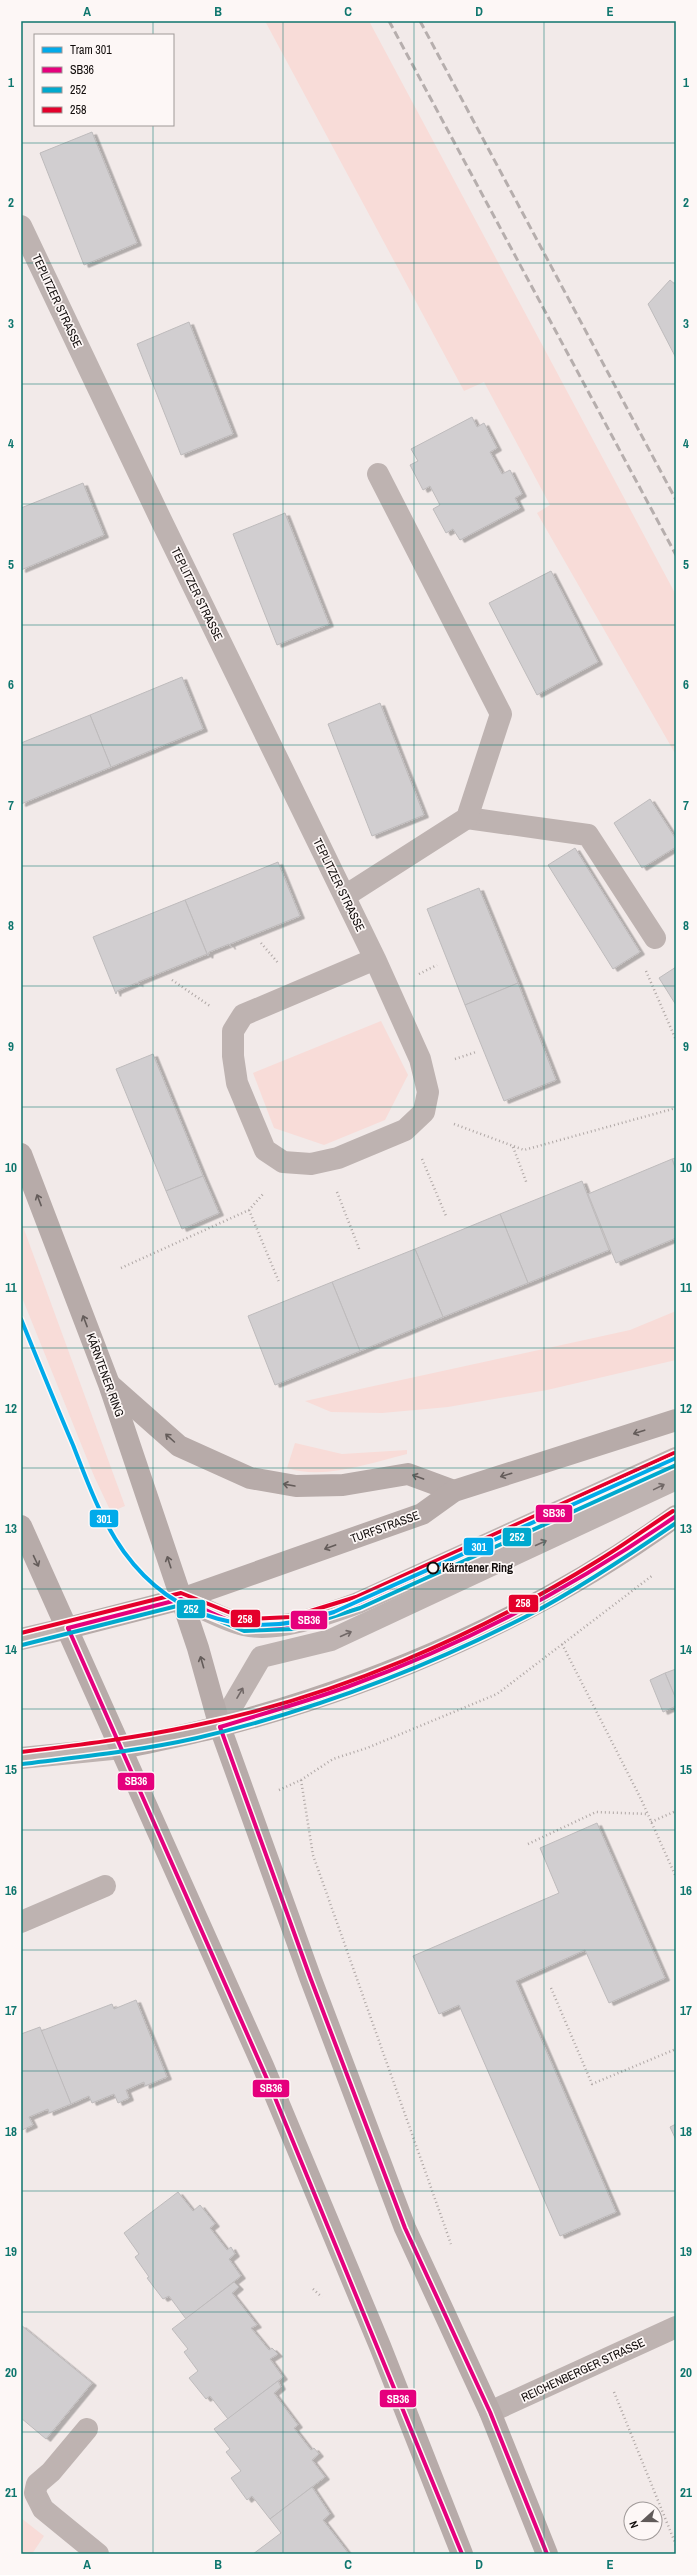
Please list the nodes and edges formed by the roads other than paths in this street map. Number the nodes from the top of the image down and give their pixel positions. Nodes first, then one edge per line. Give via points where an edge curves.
1 (21, 226) edge
2 (378, 474) dead end
3 (468, 818) junction
4 (345, 896) junction
5 (655, 938) road end
6 (375, 959) junction
7 (21, 1154) edge
8 (109, 1384) junction
9 (676, 1420) edge
10 (676, 1458) edge
11 (676, 1479) edge
12 (454, 1491) junction
13 (676, 1516) edge
14 (21, 1526) edge
15 (182, 1599) junction
16 (68, 1628) junction
17 (21, 1639) edge
18 (220, 1727) junction
19 (122, 1748) junction
20 (21, 1758) edge
21 (106, 1886) dead end
22 (21, 1922) edge
23 (676, 2327) edge
24 (490, 2412) junction
25 (87, 2429) dead end
26 (98, 2554) edge
27 (462, 2554) edge
28 (547, 2554) edge

1 - 4 street, TEPLITZER STRASSE
2 - 3 street via 501,714
3 - 4 street
3 - 5 street via 588,835
4 - 6 street, TEPLITZER STRASSE
6 - 6 street, TEPLITZER STRASSE via 420,1059 428,1092 424,1112 405,1130 338,1158 311,1164 283,1162 265,1150 237,1083 233,1032 243,1015
8 -> 7 main road, KÄRNTENER RING
12 -> 8 main road via 408,1474 343,1485 296,1486 250,1478 179,1446
15 -> 8 main road, KÄRNTENER RING
9 -> 12 main road, TURFSTRASSE
10 - 15 street via 358,1603 324,1615 292,1623 245,1625
18 -> 11 street via 261,1657 331,1640
12 -> 15 main road, TURFSTRASSE via 422,1514
13 - 18 main road via 645,1538 549,1596 461,1641 364,1682
14 -> 16 main road
15 - 16 main road
18 -> 15 main road, KÄRNTENER RING
16 - 17 street
16 - 19 main road
18 - 19 main road
18 - 24 main road, KÄRNTENER RING via 310,1977 405,2228
19 - 20 street
19 - 27 main road via 266,2073 380,2346
21 - 22 street
23 - 24 street, REICHENBERGER STRASSE
24 - 28 main road, KÄRNTENER RING
25 - 26 street via 51,2472 37,2484 35,2493 43,2509

